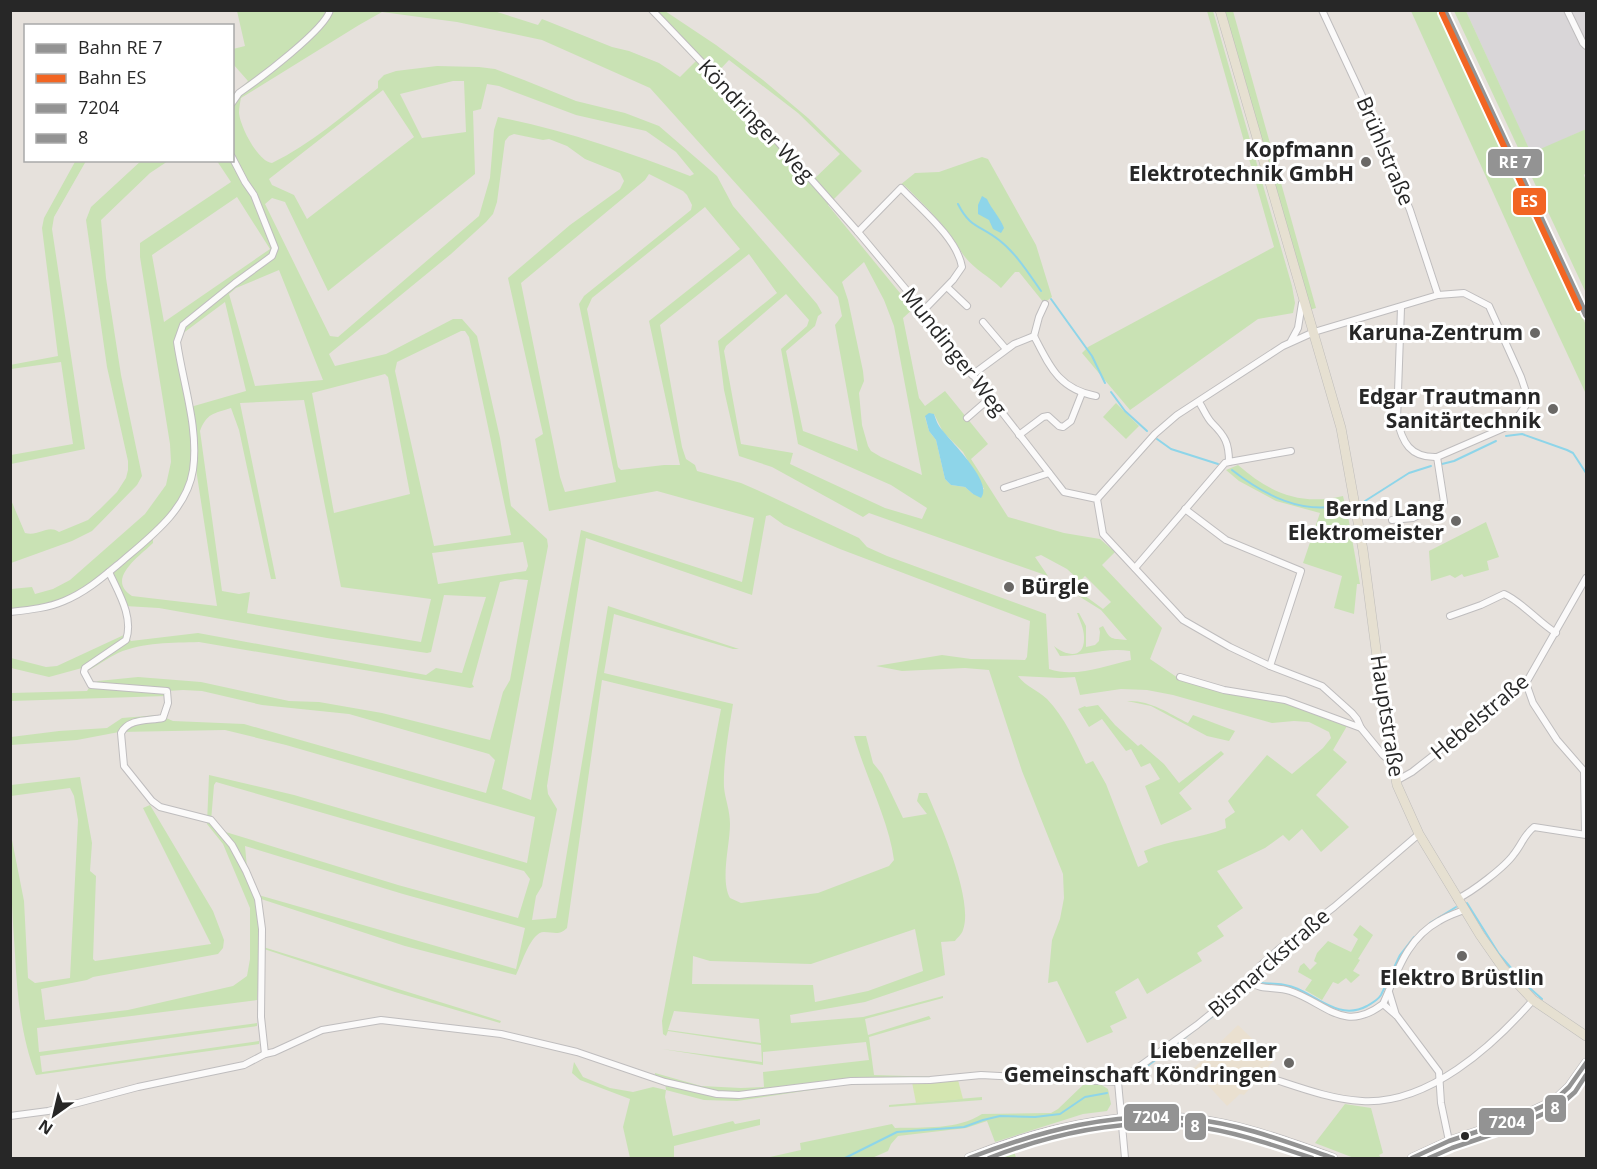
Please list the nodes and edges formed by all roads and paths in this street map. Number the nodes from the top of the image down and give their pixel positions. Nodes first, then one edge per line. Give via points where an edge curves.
1 (330, 10) edge
2 (652, 10) edge
3 (1220, 10) edge
4 (1322, 10) edge
5 (1568, 10) edge
6 (1587, 46) edge
7 (234, 100) edge
8 (234, 161) edge
9 (858, 232) junction
10 (946, 286) junction
11 (1302, 292) junction
12 (1438, 295) junction
13 (1045, 304) dead end
14 (968, 306) dead end
15 (1401, 308) junction
16 (923, 311) junction
17 (983, 322) dead end
18 (1314, 332) junction
19 (1034, 336) junction
20 (1291, 342) junction
21 (1006, 349) junction
22 (972, 375) junction
23 (1082, 393) junction
24 (1096, 396) dead end
25 (990, 398) junction
26 (1199, 402) junction
27 (967, 418) dead end
28 (1019, 435) junction
29 (1291, 451) dead end
30 (1437, 457) junction
31 (1229, 462) junction
32 (1049, 473) junction
33 (1004, 488) dead end
34 (1097, 499) junction
35 (1185, 509) junction
36 (1392, 520) dead end
37 (1135, 568) junction
38 (109, 572) junction
39 (1587, 578) edge
40 (10, 612) edge
41 (1450, 616) dead end
42 (1556, 633) junction
43 (1269, 666) junction
44 (1180, 677) dead end
45 (1526, 683) junction
46 (1361, 728) junction
47 (1392, 763) junction
48 (1585, 771) edge
49 (1396, 781) junction
50 (1419, 834) junction
51 (1586, 834) edge
52 (1457, 899) junction
53 (1464, 910) junction
54 (1250, 982) junction
55 (1389, 992) junction
56 (1533, 1000) junction
57 (1383, 1004) junction
58 (1396, 1016) junction
59 (1587, 1036) edge
60 (265, 1054) junction
61 (1587, 1063) edge
62 (1264, 1076) dead end
63 (1118, 1082) junction
64 (1439, 1082) junction
65 (10, 1116) edge
66 (1121, 1119) junction
67 (1449, 1141) junction
68 (969, 1158) edge
69 (1125, 1158) edge
70 (1333, 1158) edge
71 (1412, 1158) edge

1 - 7 street via 329,18 314,34
2 - 9 street, Köndringer Weg
3 - 11 main road, Hauptstraße
4 - 12 street, Brühlstraße via 1410,210
5 - 6 street
8 - 38 street via 254,195 275,248 272,256 179,332 177,342 194,451 189,485 171,516
9 - 10 street via 901,188 944,232 961,258 963,267
9 - 16 street, Mundinger Weg
10 - 14 street
10 - 16 street
11 - 18 main road, Hauptstraße
11 - 20 street via 1302,314
12 - 15 street
12 - 30 street via 1464,293 1489,306 1527,396 1526,405 1513,424
13 - 19 street
15 - 18 street
15 - 30 street via 1397,419 1401,437 1416,453
16 - 22 street, Mundinger Weg
17 - 21 street
18 - 20 street
18 - 47 main road, Hauptstraße via 1350,472
19 - 21 street
19 - 23 street via 1051,369 1069,387
20 - 26 street
21 - 22 street
22 - 25 street, Mundinger Weg
23 - 24 street
23 - 28 street via 1071,420 1063,427 1048,416
25 - 27 street
25 - 28 street, Mundinger Weg
26 - 31 street via 1225,436
26 - 34 street via 1155,434
28 - 32 street, Mundinger Weg
29 - 31 street
30 - 36 street via 1444,502 1413,518
31 - 35 street
32 - 33 street
32 - 34 street, Mundinger Weg via 1064,492
34 - 37 street via 1103,534
35 - 37 street
35 - 43 street via 1226,540 1301,571
37 - 43 street via 1183,620
38 - 40 street via 64,601
38 - 60 street via 125,608 129,632 126,640 84,672 91,685 167,691 163,718 138,721 123,729 124,766 160,807 211,820 232,845 246,872 258,899 262,929 261,1017
39 - 42 street, Hebelstraße
41 - 42 street via 1504,594
42 - 45 street, Hebelstraße
43 - 46 street via 1322,686 1352,712
44 - 46 street via 1224,690 1285,700
45 - 48 street via 1533,704 1557,740
45 - 49 street, Hebelstraße
46 - 47 street
47 - 49 main road, Hauptstraße
48 - 51 street
49 - 50 main road, Hauptstraße
50 - 52 main road, Hauptstraße
50 - 54 street, Bismarckstraße via 1279,949 1260,966
51 - 52 street via 1534,827 1514,855
52 - 53 main road, Hauptstraße
53 - 55 street via 1438,921 1412,944
53 - 56 main road, Hauptstraße via 1503,968
54 - 57 street via 1288,990 1320,1007 1354,1018
54 - 63 street, Bismarckstraße
55 - 57 street
55 - 58 street
56 - 59 main road, Hauptstraße
56 - 64 street via 1474,1058
57 - 58 street
58 - 64 street via 1439,1072
60 - 63 street via 322,1030 381,1020 501,1034 717,1094 739,1095 851,1081 981,1075
60 - 65 street via 244,1065 48,1111
61 - 67 street via 1554,1101
62 - 64 street via 1321,1094 1361,1101 1395,1097
63 - 66 street
64 - 67 street
66 - 68 street via 1028,1137
66 - 69 street
66 - 70 street via 1176,1118 1222,1123
67 - 71 street

